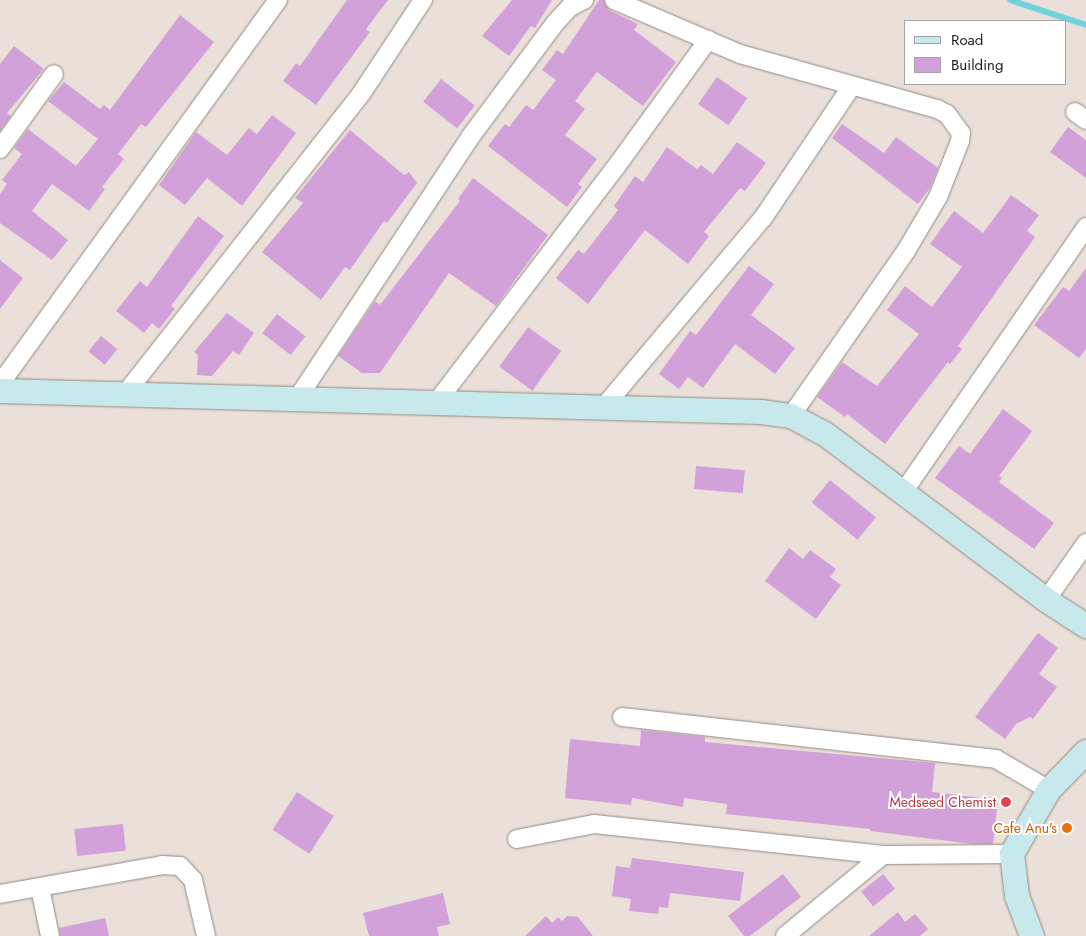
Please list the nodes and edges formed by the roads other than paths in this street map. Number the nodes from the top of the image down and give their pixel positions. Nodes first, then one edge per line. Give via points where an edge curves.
1 (278, 0) edge
2 (423, 0) edge
3 (584, 0) edge
4 (614, 0) edge
5 (708, 40) junction
6 (54, 74) dead end
7 (851, 88) junction
8 (0, 149) edge
9 (1086, 227) edge
10 (0, 384) edge
11 (0, 391) edge
12 (125, 394) junction
13 (297, 399) junction
14 (436, 403) junction
15 (602, 409) junction
16 (791, 416) junction
17 (904, 491) junction
18 (1086, 543) edge
19 (1046, 600) junction
20 (1086, 626) edge
21 (622, 717) dead end
22 (1086, 752) edge
23 (1049, 790) junction
24 (517, 839) dead end
25 (1012, 854) junction
26 (883, 855) junction
27 (40, 888) junction
28 (0, 894) edge
29 (50, 936) edge
30 (206, 936) edge
31 (785, 936) edge
32 (1032, 936) edge

1 - 10 street
2 - 12 street via 361,94
3 - 13 street via 570,7 556,22 471,136
4 - 5 street
5 - 7 street via 740,54
5 - 14 street via 616,167
6 - 8 street
7 - 15 street via 763,218
7 - 16 street via 947,114 960,133 960,142 938,197 906,250
9 - 17 street
11 - 12 street
12 - 13 street
13 - 14 street
14 - 15 street
15 - 16 street via 762,412
16 - 17 street via 825,434
17 - 19 street
18 - 19 street
19 - 20 street
21 - 23 street via 996,759
22 - 23 street
23 - 25 street
24 - 26 street via 594,824
25 - 26 street
25 - 32 street via 1017,896
26 - 31 street
27 - 28 street
27 - 29 street
27 - 30 street via 162,865 180,866 193,880

